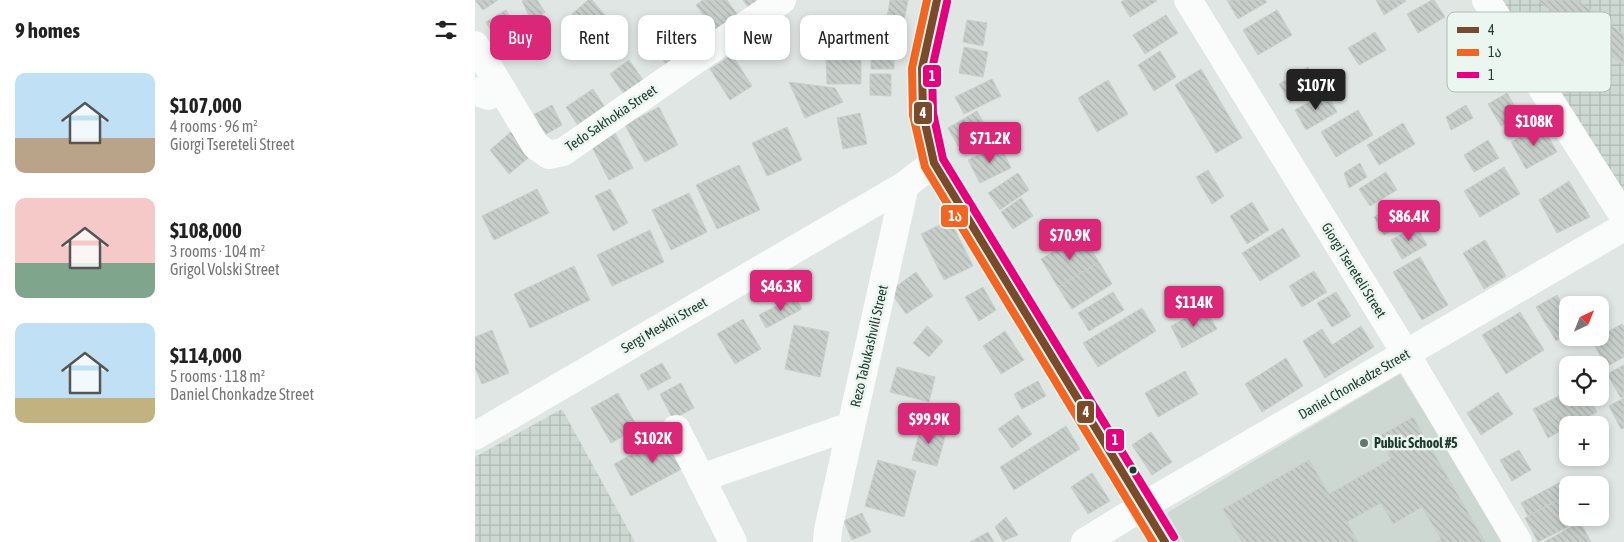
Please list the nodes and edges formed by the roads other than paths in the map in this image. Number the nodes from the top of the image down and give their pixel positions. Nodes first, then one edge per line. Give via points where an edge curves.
1 (782, 0) edge
2 (937, 0) edge
3 (1188, 0) edge
4 (1486, 0) edge
5 (1494, 12) edge
6 (475, 44) edge
7 (488, 90) edge
8 (1545, 92) edge
9 (934, 164) junction
10 (905, 185) junction
11 (1624, 217) edge
12 (1624, 227) edge
13 (1406, 354) junction
14 (851, 426) junction
15 (676, 429) dead end
16 (475, 436) edge
17 (701, 478) junction
18 (1143, 506) junction
19 (733, 542) edge
20 (827, 542) edge
21 (1085, 542) edge
22 (1165, 542) edge
23 (1518, 542) edge

1 - 7 street, Tedo Sakhokia Street via 563,152 549,155 535,146
2 - 9 main road via 922,68 923,114
3 - 13 street, Giorgi Tsereteli Street
4 - 5 street
6 - 7 street, Tedo Sakhokia Street
8 - 11 street
9 - 10 street
9 - 18 main road
10 - 14 street, Rezo Tabukashvili Street
10 - 16 street, Sergi Meskhi Street
12 - 13 street, Daniel Chonkadze Street
13 - 18 street, Daniel Chonkadze Street
13 - 23 street, Giorgi Tsereteli Street
14 - 17 street
14 - 20 street, Rezo Tabukashvili Street
15 - 17 street
17 - 19 street
18 - 21 street, Daniel Chonkadze Street
18 - 22 main road

